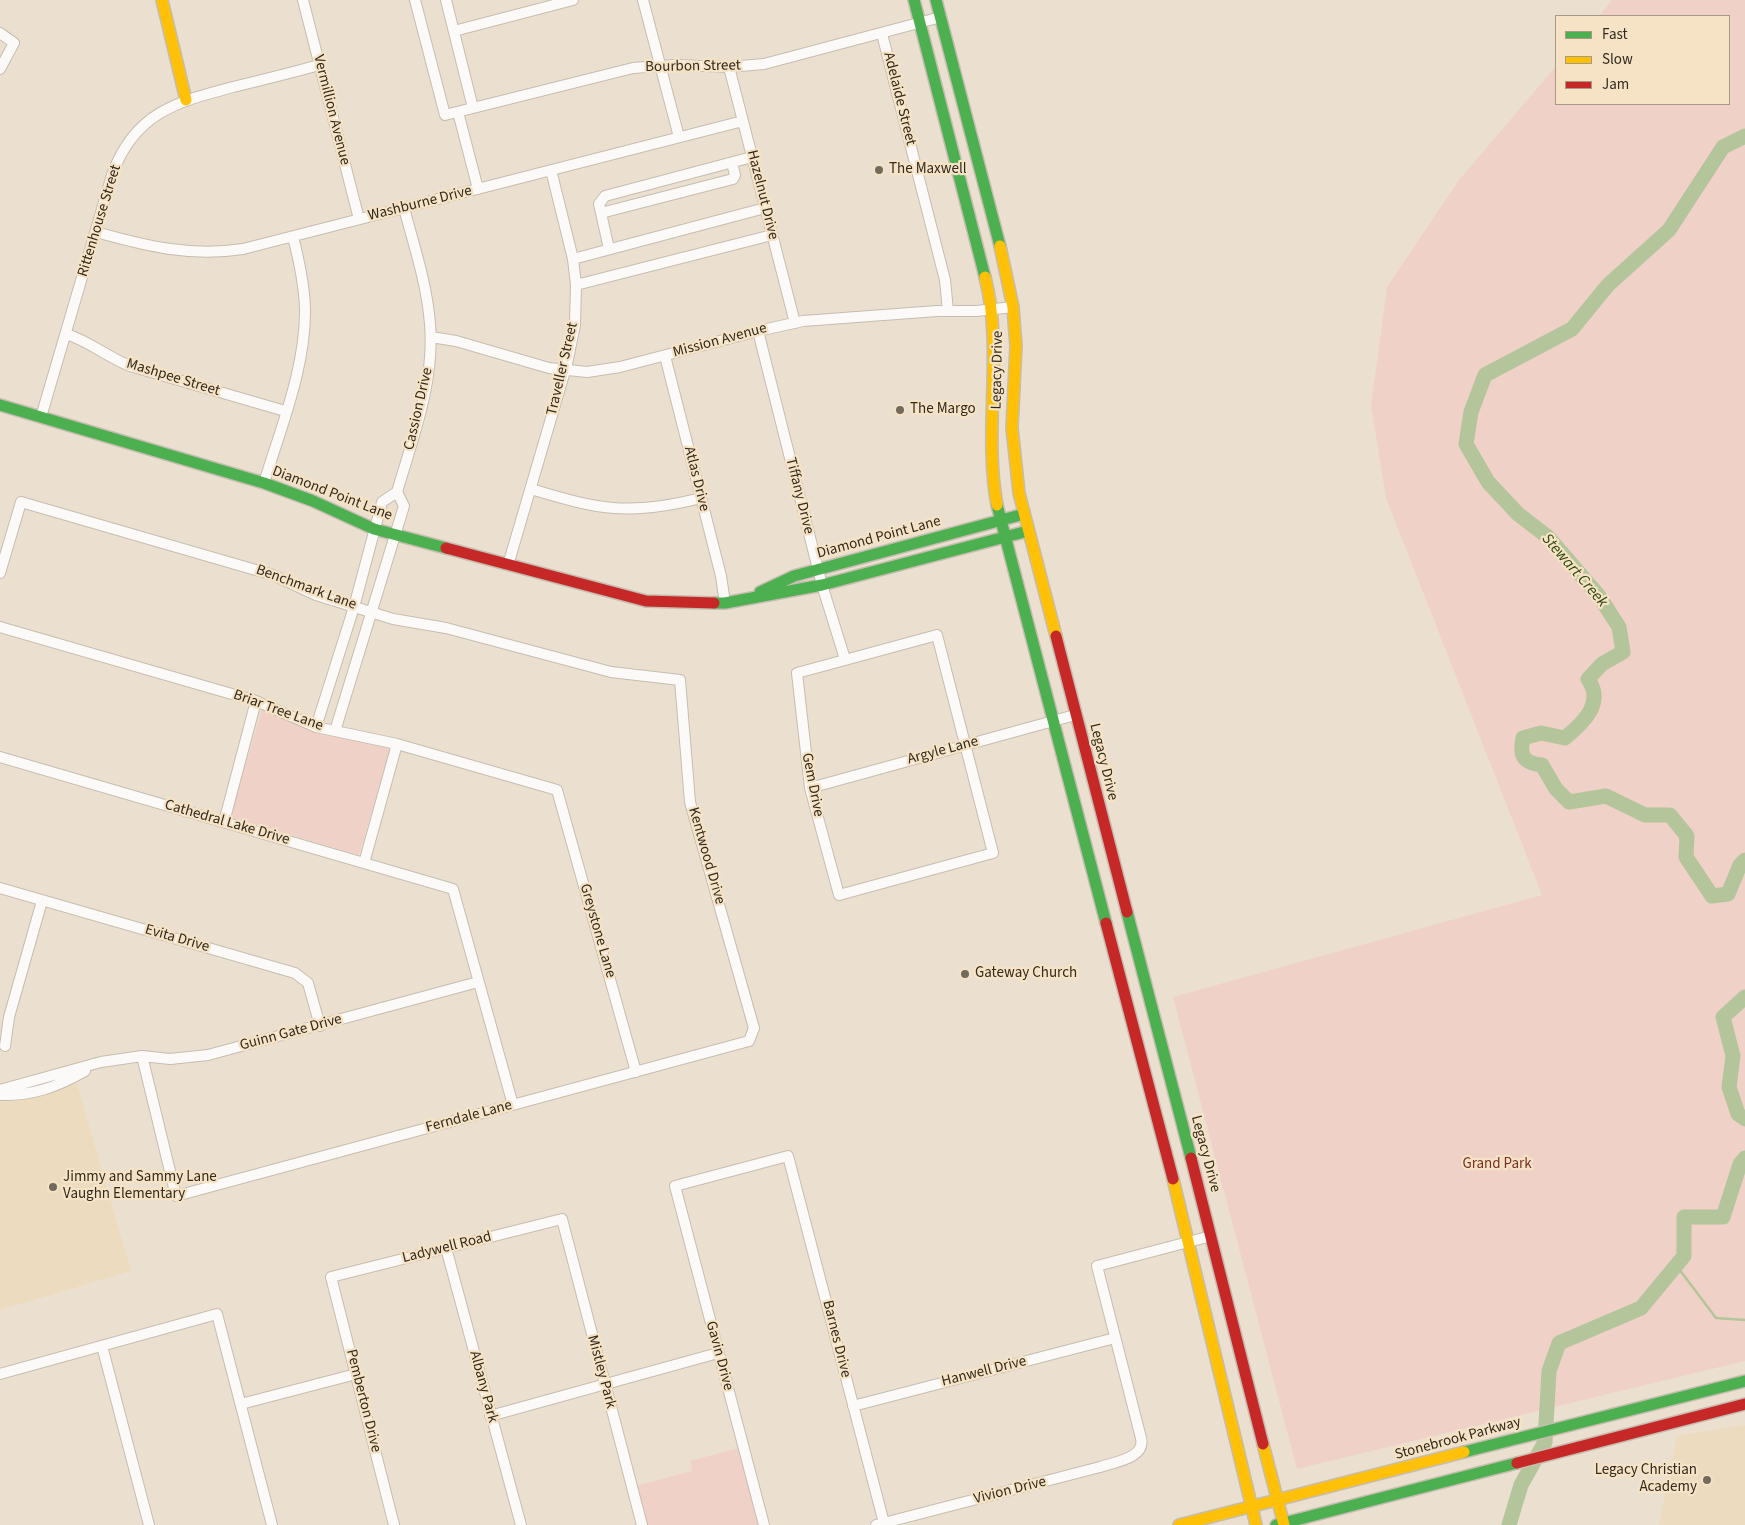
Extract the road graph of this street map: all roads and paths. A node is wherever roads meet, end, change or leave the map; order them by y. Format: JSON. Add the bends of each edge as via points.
{"nodes":[{"id":1,"x":162,"y":0,"type":"edge"},
{"id":2,"x":303,"y":0,"type":"edge"},
{"id":3,"x":414,"y":0,"type":"edge"},
{"id":4,"x":446,"y":0,"type":"edge"},
{"id":5,"x":573,"y":0,"type":"edge"},
{"id":6,"x":643,"y":0,"type":"edge"},
{"id":7,"x":914,"y":0,"type":"edge"},
{"id":8,"x":936,"y":0,"type":"edge"},
{"id":9,"x":941,"y":17,"type":"junction"},
{"id":10,"x":920,"y":23,"type":"junction"},
{"id":11,"x":454,"y":31,"type":"junction"},
{"id":12,"x":0,"y":33,"type":"edge"},
{"id":13,"x":882,"y":34,"type":"junction"},
{"id":14,"x":319,"y":65,"type":"junction"},
{"id":15,"x":660,"y":65,"type":"junction"},
{"id":16,"x":729,"y":67,"type":"junction"},
{"id":17,"x":0,"y":69,"type":"edge"},
{"id":18,"x":186,"y":100,"type":"junction"},
{"id":19,"x":473,"y":108,"type":"junction"},
{"id":20,"x":458,"y":112,"type":"junction"},
{"id":21,"x":743,"y":121,"type":"junction"},
{"id":22,"x":679,"y":138,"type":"junction"},
{"id":23,"x":752,"y":157,"type":"junction"},
{"id":24,"x":732,"y":163,"type":"junction"},
{"id":25,"x":550,"y":170,"type":"junction"},
{"id":26,"x":478,"y":189,"type":"junction"},
{"id":27,"x":404,"y":208,"type":"junction"},
{"id":28,"x":765,"y":208,"type":"junction"},
{"id":29,"x":601,"y":213,"type":"junction"},
{"id":30,"x":359,"y":220,"type":"junction"},
{"id":31,"x":96,"y":232,"type":"junction"},
{"id":32,"x":772,"y":235,"type":"junction"},
{"id":33,"x":293,"y":236,"type":"junction"},
{"id":34,"x":609,"y":249,"type":"junction"},
{"id":35,"x":573,"y":259,"type":"junction"},
{"id":36,"x":576,"y":286,"type":"junction"},
{"id":37,"x":1013,"y":307,"type":"junction"},
{"id":38,"x":991,"y":310,"type":"junction"},
{"id":39,"x":948,"y":311,"type":"junction"},
{"id":40,"x":795,"y":323,"type":"junction"},
{"id":41,"x":758,"y":331,"type":"junction"},
{"id":42,"x":66,"y":334,"type":"junction"},
{"id":43,"x":431,"y":337,"type":"junction"},
{"id":44,"x":665,"y":356,"type":"junction"},
{"id":45,"x":565,"y":371,"type":"junction"},
{"id":46,"x":0,"y":405,"type":"edge"},
{"id":47,"x":285,"y":411,"type":"junction"},
{"id":48,"x":41,"y":418,"type":"junction"},
{"id":49,"x":264,"y":483,"type":"junction"},
{"id":50,"x":531,"y":490,"type":"junction"},
{"id":51,"x":398,"y":492,"type":"junction"},
{"id":52,"x":701,"y":498,"type":"junction"},
{"id":53,"x":1024,"y":514,"type":"junction"},
{"id":54,"x":1002,"y":520,"type":"junction"},
{"id":55,"x":374,"y":529,"type":"junction"},
{"id":56,"x":1028,"y":531,"type":"junction"},
{"id":57,"x":394,"y":534,"type":"junction"},
{"id":58,"x":1006,"y":536,"type":"junction"},
{"id":59,"x":508,"y":565,"type":"junction"},
{"id":60,"x":818,"y":570,"type":"junction"},
{"id":61,"x":0,"y":573,"type":"edge"},
{"id":62,"x":822,"y":585,"type":"junction"},
{"id":63,"x":746,"y":599,"type":"junction"},
{"id":64,"x":725,"y":602,"type":"junction"},
{"id":65,"x":354,"y":608,"type":"junction"},
{"id":66,"x":371,"y":611,"type":"junction"},
{"id":67,"x":0,"y":627,"type":"edge"},
{"id":68,"x":845,"y":659,"type":"junction"},
{"id":69,"x":680,"y":680,"type":"joint"},
{"id":70,"x":256,"y":701,"type":"junction"},
{"id":71,"x":1076,"y":715,"type":"junction"},
{"id":72,"x":1054,"y":720,"type":"junction"},
{"id":73,"x":316,"y":727,"type":"junction"},
{"id":74,"x":335,"y":731,"type":"junction"},
{"id":75,"x":397,"y":744,"type":"junction"},
{"id":76,"x":966,"y":746,"type":"junction"},
{"id":77,"x":0,"y":757,"type":"edge"},
{"id":78,"x":810,"y":788,"type":"junction"},
{"id":79,"x":558,"y":790,"type":"joint"},
{"id":80,"x":224,"y":822,"type":"junction"},
{"id":81,"x":364,"y":863,"type":"junction"},
{"id":82,"x":0,"y":888,"type":"edge"},
{"id":83,"x":42,"y":901,"type":"junction"},
{"id":84,"x":478,"y":982,"type":"junction"},
{"id":85,"x":1148,"y":996,"type":"junction"},
{"id":86,"x":1126,"y":1002,"type":"junction"},
{"id":87,"x":320,"y":1026,"type":"junction"},
{"id":88,"x":754,"y":1028,"type":"joint"},
{"id":89,"x":5,"y":1046,"type":"dead end"},
{"id":90,"x":142,"y":1056,"type":"junction"},
{"id":91,"x":101,"y":1062,"type":"junction"},
{"id":92,"x":636,"y":1072,"type":"junction"},
{"id":93,"x":0,"y":1090,"type":"edge"},
{"id":94,"x":0,"y":1095,"type":"edge"},
{"id":95,"x":513,"y":1105,"type":"junction"},
{"id":96,"x":788,"y":1156,"type":"joint"},
{"id":97,"x":562,"y":1219,"type":"joint"},
{"id":98,"x":1211,"y":1236,"type":"junction"},
{"id":99,"x":1189,"y":1242,"type":"junction"},
{"id":100,"x":446,"y":1248,"type":"junction"},
{"id":101,"x":331,"y":1277,"type":"joint"},
{"id":102,"x":1115,"y":1338,"type":"junction"},
{"id":103,"x":102,"y":1346,"type":"junction"},
{"id":104,"x":718,"y":1353,"type":"junction"},
{"id":105,"x":0,"y":1374,"type":"edge"},
{"id":106,"x":356,"y":1374,"type":"junction"},
{"id":107,"x":1745,"y":1381,"type":"edge"},
{"id":108,"x":604,"y":1384,"type":"junction"},
{"id":109,"x":241,"y":1404,"type":"junction"},
{"id":110,"x":1745,"y":1404,"type":"edge"},
{"id":111,"x":853,"y":1406,"type":"junction"},
{"id":112,"x":490,"y":1416,"type":"junction"},
{"id":113,"x":1278,"y":1501,"type":"junction"},
{"id":114,"x":1252,"y":1508,"type":"junction"},
{"id":115,"x":880,"y":1524,"type":"edge"},
{"id":116,"x":1281,"y":1524,"type":"edge"},
{"id":117,"x":149,"y":1525,"type":"edge"},
{"id":118,"x":272,"y":1525,"type":"edge"},
{"id":119,"x":394,"y":1525,"type":"edge"},
{"id":120,"x":521,"y":1525,"type":"edge"},
{"id":121,"x":642,"y":1525,"type":"edge"},
{"id":122,"x":764,"y":1525,"type":"edge"},
{"id":123,"x":1179,"y":1525,"type":"edge"},
{"id":124,"x":1256,"y":1525,"type":"edge"}],
"edges":[{"from":1,"to":18,"type":"main road"},
{"from":2,"to":14,"type":"street","name":"Vermillion Avenue"},
{"from":3,"to":20,"type":"street","name":"Bourbon Street","via":[[445,115]]},
{"from":4,"to":11,"type":"street"},
{"from":5,"to":11,"type":"street"},
{"from":6,"to":15,"type":"street"},
{"from":7,"to":10,"type":"main road","name":"Legacy Drive"},
{"from":8,"to":9,"type":"main road","name":"Legacy Drive"},
{"from":9,"to":10,"type":"street","name":"Bourbon Street"},
{"from":9,"to":37,"type":"main road","name":"Legacy Drive","via":[[1006,268]]},
{"from":10,"to":13,"type":"street","name":"Bourbon Street"},
{"from":10,"to":38,"type":"main road","name":"Legacy Drive","via":[[985,271]]},
{"from":11,"to":19,"type":"street"},
{"from":12,"to":17,"type":"street","via":[[14,44]]},
{"from":13,"to":16,"type":"street","name":"Bourbon Street","via":[[764,64]]},
{"from":13,"to":39,"type":"street","name":"Adelaide Street","via":[[945,280]]},
{"from":14,"to":18,"type":"street","name":"Rittenhouse Street"},
{"from":14,"to":30,"type":"street","name":"Vermillion Avenue"},
{"from":15,"to":16,"type":"street","name":"Bourbon Street"},
{"from":15,"to":19,"type":"street","name":"Bourbon Street","via":[[614,72]]},
{"from":15,"to":22,"type":"street"},
{"from":16,"to":21,"type":"street","name":"Hazelnut Drive"},
{"from":18,"to":31,"type":"street","name":"Rittenhouse Street","via":[[151,118],[124,147],[112,175]]},
{"from":19,"to":20,"type":"street","name":"Bourbon Street"},
{"from":20,"to":26,"type":"street"},
{"from":21,"to":22,"type":"street","name":"Washburne Drive"},
{"from":21,"to":23,"type":"street","name":"Hazelnut Drive"},
{"from":22,"to":25,"type":"street","name":"Washburne Drive"},
{"from":23,"to":24,"type":"street"},
{"from":23,"to":28,"type":"street","name":"Hazelnut Drive"},
{"from":24,"to":29,"type":"street","via":[[605,196],[599,204]]},
{"from":24,"to":29,"type":"street","via":[[733,179]]},
{"from":25,"to":26,"type":"street","name":"Washburne Drive"},
{"from":25,"to":35,"type":"street","name":"Traveller Street"},
{"from":26,"to":27,"type":"street","name":"Washburne Drive"},
{"from":27,"to":30,"type":"street","name":"Washburne Drive"},
{"from":27,"to":43,"type":"street","name":"Cassion Drive","via":[[427,298]]},
{"from":28,"to":32,"type":"street","name":"Hazelnut Drive"},
{"from":28,"to":34,"type":"street"},
{"from":29,"to":34,"type":"street"},
{"from":30,"to":33,"type":"street","name":"Washburne Drive"},
{"from":31,"to":33,"type":"street","name":"Washburne Drive","via":[[152,248],[191,253],[230,251]]},
{"from":31,"to":42,"type":"street","name":"Rittenhouse Street"},
{"from":32,"to":36,"type":"street"},
{"from":32,"to":40,"type":"street","name":"Hazelnut Drive"},
{"from":33,"to":47,"type":"street","via":[[303,282],[305,322],[299,361]]},
{"from":34,"to":35,"type":"street"},
{"from":35,"to":36,"type":"street","name":"Traveller Street"},
{"from":36,"to":45,"type":"street","name":"Traveller Street","via":[[575,325]]},
{"from":37,"to":38,"type":"street","name":"Mission Avenue"},
{"from":37,"to":53,"type":"main road","name":"Legacy Drive","via":[[1016,370],[1013,449]]},
{"from":38,"to":39,"type":"street","name":"Mission Avenue"},
{"from":38,"to":54,"type":"main road","name":"Legacy Drive","via":[[993,374],[990,437]]},
{"from":39,"to":40,"type":"street","name":"Mission Avenue"},
{"from":40,"to":41,"type":"street","name":"Mission Avenue"},
{"from":41,"to":44,"type":"street","name":"Mission Avenue"},
{"from":41,"to":60,"type":"street","name":"Tiffany Drive"},
{"from":42,"to":47,"type":"street","name":"Mashpee Street","via":[[130,366]]},
{"from":42,"to":48,"type":"street","name":"Rittenhouse Street"},
{"from":43,"to":45,"type":"street","name":"Mission Avenue"},
{"from":43,"to":51,"type":"street","name":"Cassion Drive","via":[[425,393]]},
{"from":44,"to":45,"type":"street","name":"Mission Avenue","via":[[609,369]]},
{"from":44,"to":52,"type":"street","name":"Atlas Drive"},
{"from":45,"to":50,"type":"street","name":"Traveller Street"},
{"from":46,"to":48,"type":"main road","name":"Diamond Point Lane"},
{"from":47,"to":49,"type":"street"},
{"from":48,"to":49,"type":"main road","name":"Diamond Point Lane"},
{"from":49,"to":55,"type":"main road","name":"Diamond Point Lane","via":[[313,500]]},
{"from":50,"to":52,"type":"street","via":[[586,505],[624,510],[665,507]]},
{"from":50,"to":59,"type":"street","name":"Traveller Street"},
{"from":51,"to":55,"type":"street","via":[[382,502]]},
{"from":51,"to":57,"type":"street","name":"Cassion Drive","via":[[404,506]]},
{"from":52,"to":64,"type":"street","name":"Atlas Drive"},
{"from":53,"to":54,"type":"main road","name":"Diamond Point Lane"},
{"from":53,"to":56,"type":"main road","name":"Legacy Drive"},
{"from":54,"to":58,"type":"main road","name":"Legacy Drive"},
{"from":54,"to":60,"type":"main road","name":"Diamond Point Lane"},
{"from":55,"to":57,"type":"main road","name":"Diamond Point Lane"},
{"from":55,"to":65,"type":"street"},
{"from":56,"to":58,"type":"main road","name":"Diamond Point Lane"},
{"from":56,"to":71,"type":"main road","name":"Legacy Drive"},
{"from":57,"to":59,"type":"main road","name":"Diamond Point Lane"},
{"from":57,"to":66,"type":"street","name":"Cassion Drive"},
{"from":58,"to":62,"type":"main road","name":"Diamond Point Lane"},
{"from":58,"to":72,"type":"main road","name":"Legacy Drive"},
{"from":59,"to":64,"type":"main road","name":"Diamond Point Lane","via":[[646,601]]},
{"from":60,"to":62,"type":"street","name":"Tiffany Drive"},
{"from":60,"to":63,"type":"main road","name":"Diamond Point Lane","via":[[794,576]]},
{"from":61,"to":65,"type":"street","name":"Benchmark Lane","via":[[21,502],[274,575]]},
{"from":62,"to":63,"type":"main road","name":"Diamond Point Lane"},
{"from":62,"to":68,"type":"street","name":"Tiffany Drive"},
{"from":63,"to":64,"type":"main road","name":"Diamond Point Lane"},
{"from":65,"to":66,"type":"street","name":"Benchmark Lane"},
{"from":65,"to":73,"type":"street"},
{"from":66,"to":69,"type":"street","name":"Benchmark Lane","via":[[611,672]]},
{"from":66,"to":74,"type":"street","name":"Cassion Drive"},
{"from":67,"to":70,"type":"street","name":"Briar Tree Lane"},
{"from":68,"to":76,"type":"street","via":[[937,635]]},
{"from":68,"to":78,"type":"street","name":"Gem Drive","via":[[797,672]]},
{"from":69,"to":88,"type":"street","name":"Kentwood Drive","via":[[690,802]]},
{"from":70,"to":73,"type":"street","name":"Briar Tree Lane"},
{"from":70,"to":80,"type":"street"},
{"from":71,"to":72,"type":"street","name":"Argyle Lane"},
{"from":71,"to":85,"type":"main road","name":"Legacy Drive"},
{"from":72,"to":76,"type":"street","name":"Argyle Lane"},
{"from":72,"to":86,"type":"main road","name":"Legacy Drive"},
{"from":73,"to":74,"type":"street","name":"Briar Tree Lane"},
{"from":74,"to":75,"type":"street","name":"Briar Tree Lane"},
{"from":75,"to":79,"type":"street","name":"Briar Tree Lane"},
{"from":75,"to":81,"type":"street"},
{"from":76,"to":78,"type":"street","name":"Argyle Lane"},
{"from":76,"to":78,"type":"street","name":"Gem Drive","via":[[993,853],[839,895]]},
{"from":77,"to":80,"type":"street","name":"Cathedral Lake Drive"},
{"from":79,"to":92,"type":"street","name":"Greystone Lane"},
{"from":80,"to":81,"type":"street","name":"Cathedral Lake Drive"},
{"from":81,"to":84,"type":"street","name":"Cathedral Lake Drive","via":[[454,889]]},
{"from":82,"to":83,"type":"street","name":"Evita Drive"},
{"from":83,"to":87,"type":"street","name":"Evita Drive","via":[[295,973],[308,983]]},
{"from":83,"to":89,"type":"street","via":[[9,1017]]},
{"from":84,"to":87,"type":"street","name":"Guinn Gate Drive"},
{"from":84,"to":95,"type":"street"},
{"from":85,"to":86,"type":"main road"},
{"from":85,"to":98,"type":"main road","name":"Legacy Drive"},
{"from":86,"to":99,"type":"main road","name":"Legacy Drive"},
{"from":87,"to":90,"type":"street","name":"Guinn Gate Drive","via":[[208,1055],[170,1059]]},
{"from":88,"to":92,"type":"street","name":"Ferndale Lane","via":[[749,1041]]},
{"from":90,"to":91,"type":"street","name":"Guinn Gate Drive"},
{"from":90,"to":95,"type":"street","name":"Ferndale Lane","via":[[176,1196]]},
{"from":91,"to":93,"type":"street","name":"Guinn Gate Drive"},
{"from":91,"to":94,"type":"street","name":"Guinn Gate Drive","via":[[48,1090],[19,1096]]},
{"from":92,"to":95,"type":"street","name":"Ferndale Lane"},
{"from":96,"to":104,"type":"street","name":"Gavin Drive","via":[[675,1186]]},
{"from":96,"to":111,"type":"street","name":"Barnes Drive"},
{"from":97,"to":100,"type":"street","name":"Ladywell Road"},
{"from":97,"to":108,"type":"street","name":"Mistley Park"},
{"from":98,"to":99,"type":"street"},
{"from":98,"to":113,"type":"main road","name":"Legacy Drive","via":[[1232,1330]]},
{"from":99,"to":102,"type":"street","via":[[1097,1266]]},
{"from":99,"to":114,"type":"main road","name":"Legacy Drive"},
{"from":100,"to":101,"type":"street","name":"Ladywell Road"},
{"from":100,"to":112,"type":"street","name":"Albany Park"},
{"from":101,"to":106,"type":"street","name":"Pemberton Drive"},
{"from":102,"to":111,"type":"street","name":"Hanwell Drive"},
{"from":102,"to":115,"type":"street","name":"Vivion Drive","via":[[1143,1445],[1140,1450],[1131,1457],[1100,1467]]},
{"from":103,"to":105,"type":"street"},
{"from":103,"to":109,"type":"street","via":[[217,1314]]},
{"from":103,"to":117,"type":"street"},
{"from":104,"to":108,"type":"street"},
{"from":104,"to":122,"type":"street","name":"Gavin Drive"},
{"from":106,"to":109,"type":"street"},
{"from":106,"to":119,"type":"street","name":"Pemberton Drive"},
{"from":107,"to":113,"type":"main road","name":"Stonebrook Parkway"},
{"from":108,"to":112,"type":"street"},
{"from":108,"to":121,"type":"street","name":"Mistley Park"},
{"from":109,"to":118,"type":"street"},
{"from":110,"to":116,"type":"main road"},
{"from":111,"to":115,"type":"street","name":"Barnes Drive"},
{"from":112,"to":120,"type":"street","name":"Albany Park"},
{"from":113,"to":114,"type":"main road","name":"Stonebrook Parkway"},
{"from":113,"to":116,"type":"main road","name":"Legacy Drive"},
{"from":114,"to":123,"type":"main road","name":"Stonebrook Parkway"},
{"from":114,"to":124,"type":"main road","name":"Legacy Drive"}]}
